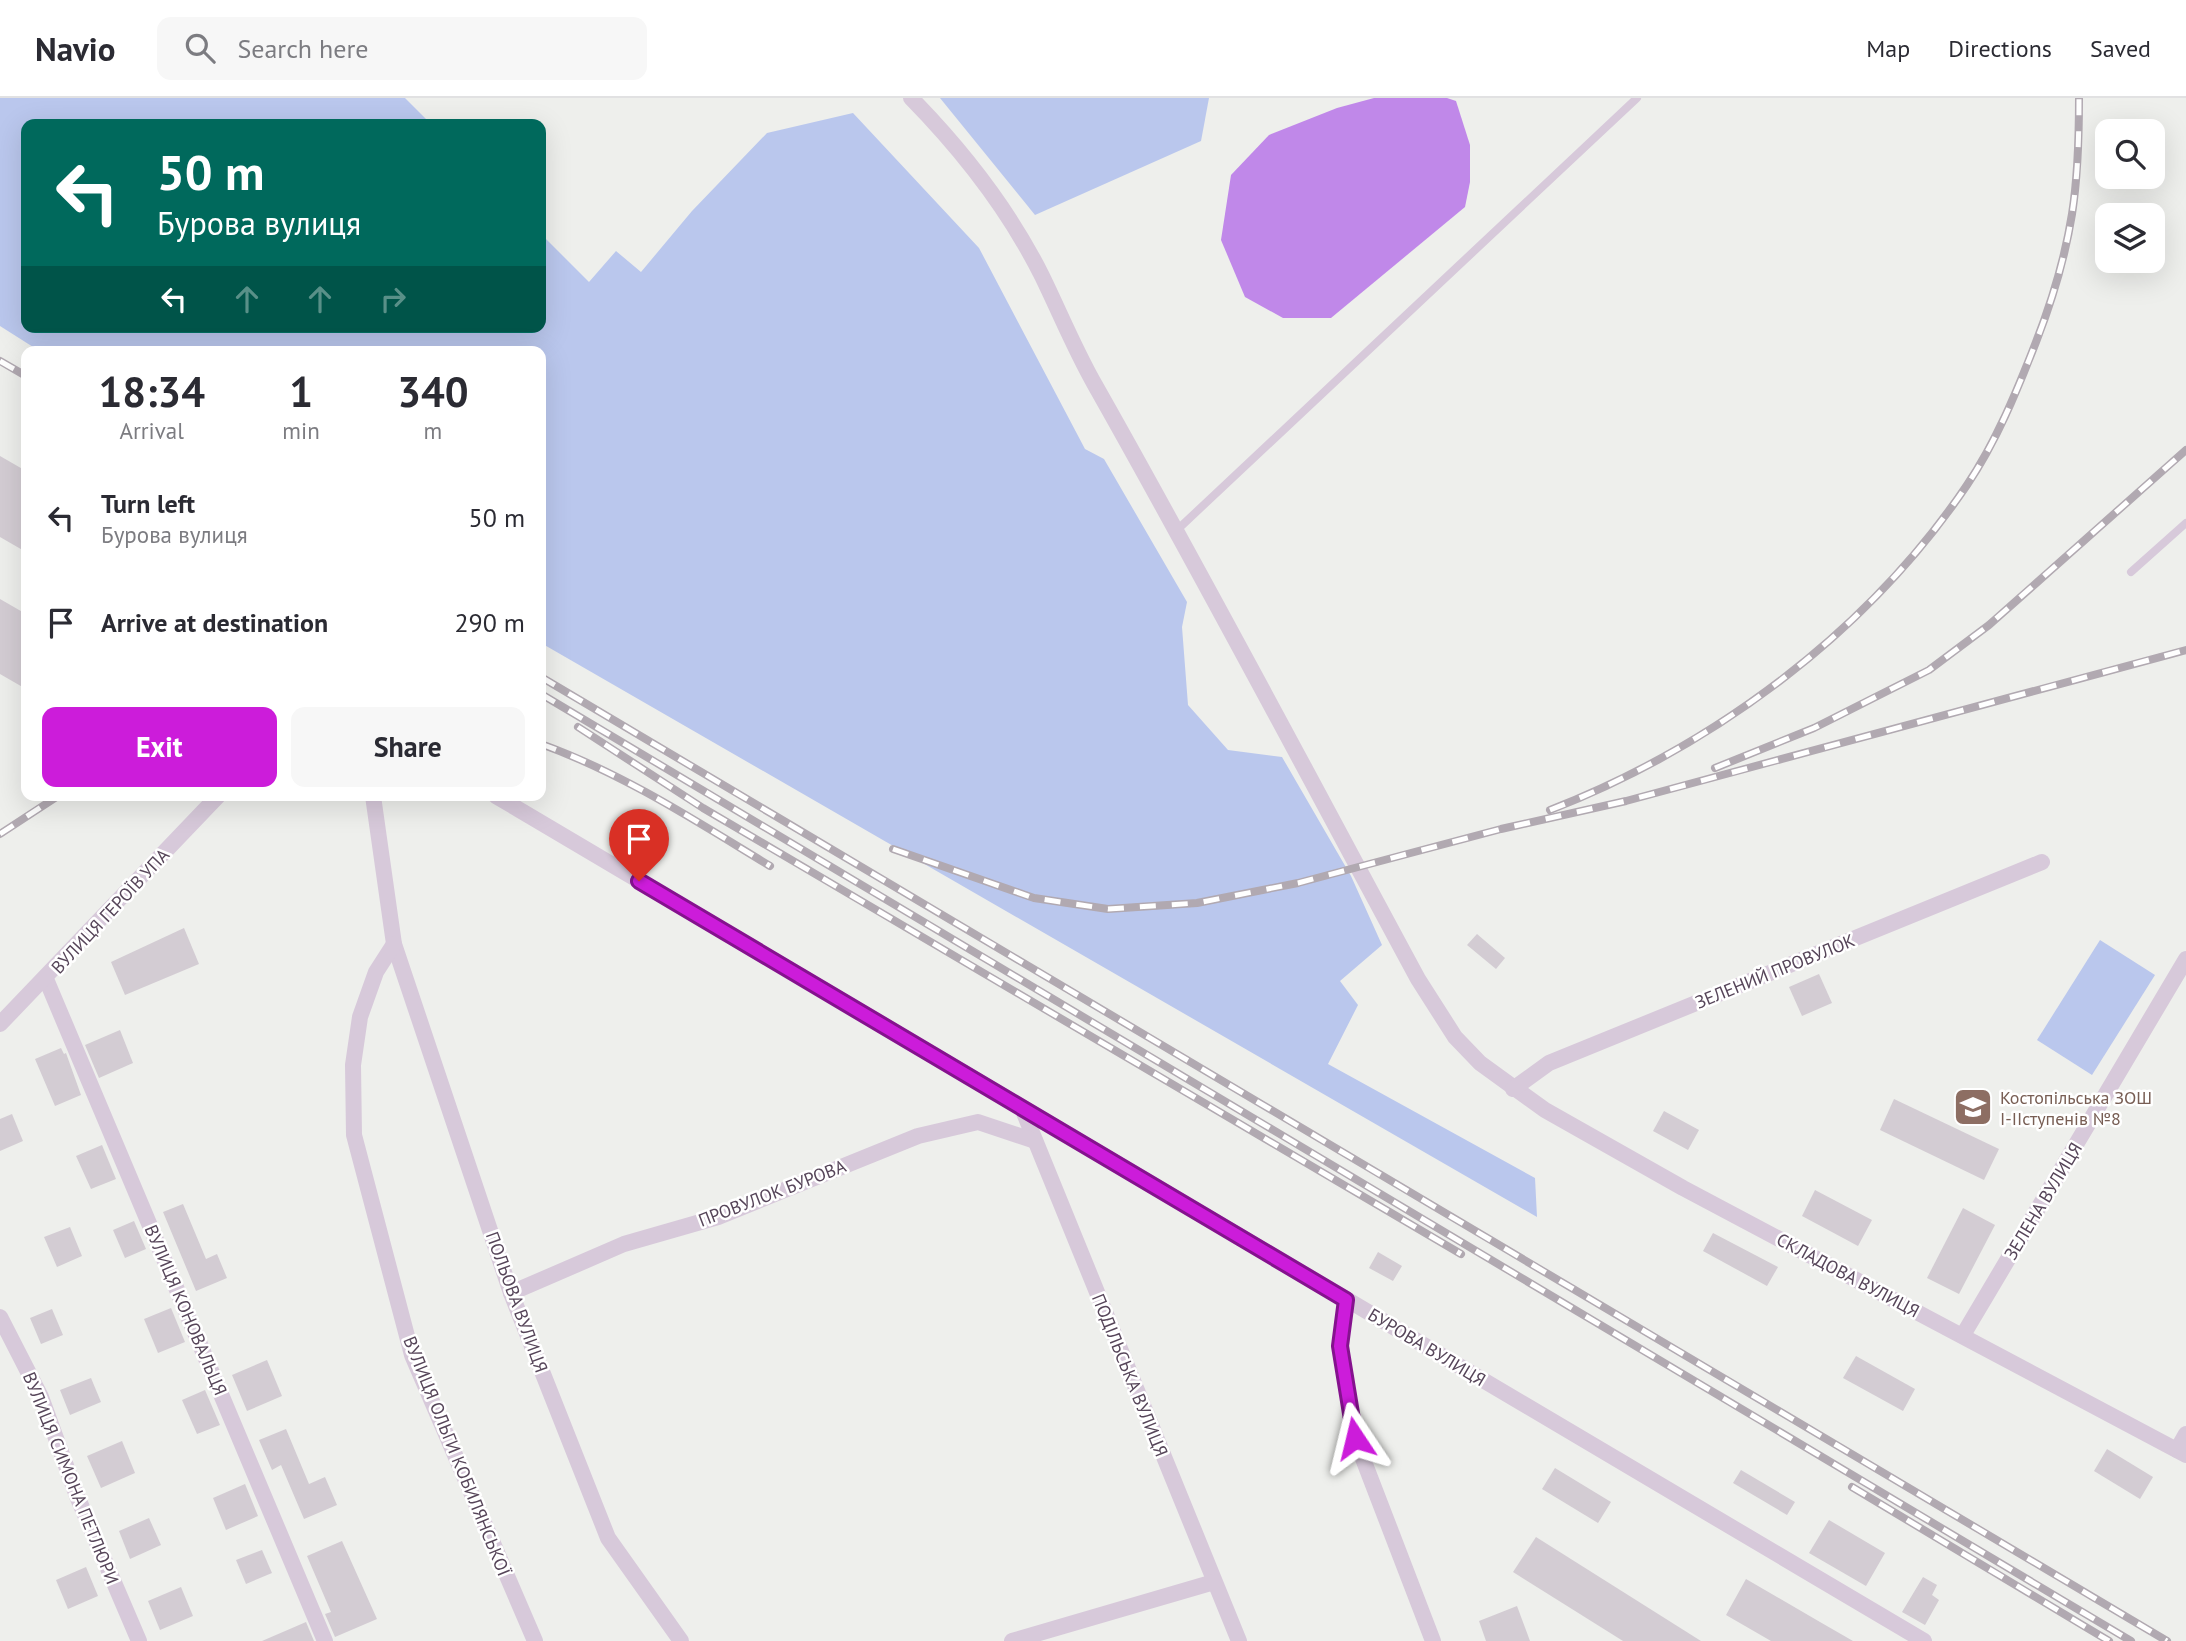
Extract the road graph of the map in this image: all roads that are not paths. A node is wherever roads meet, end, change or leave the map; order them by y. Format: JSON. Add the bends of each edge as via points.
{"nodes":[{"id":1,"x":911,"y":98,"type":"edge"},
{"id":2,"x":1637,"y":98,"type":"edge"},
{"id":3,"x":2186,"y":523,"type":"edge"},
{"id":4,"x":1177,"y":530,"type":"junction"},
{"id":5,"x":2132,"y":572,"type":"dead end"},
{"id":6,"x":213,"y":801,"type":"edge"},
{"id":7,"x":374,"y":801,"type":"edge"},
{"id":8,"x":504,"y":801,"type":"edge"},
{"id":9,"x":2042,"y":862,"type":"dead end"},
{"id":10,"x":394,"y":944,"type":"junction"},
{"id":11,"x":2186,"y":959,"type":"edge"},
{"id":12,"x":46,"y":979,"type":"junction"},
{"id":13,"x":0,"y":1024,"type":"edge"},
{"id":14,"x":1513,"y":1089,"type":"junction"},
{"id":15,"x":1022,"y":1108,"type":"junction"},
{"id":16,"x":1035,"y":1141,"type":"junction"},
{"id":17,"x":511,"y":1293,"type":"junction"},
{"id":18,"x":1346,"y":1300,"type":"junction"},
{"id":19,"x":0,"y":1317,"type":"edge"},
{"id":20,"x":1964,"y":1335,"type":"junction"},
{"id":21,"x":2186,"y":1434,"type":"edge"},
{"id":22,"x":2181,"y":1453,"type":"edge"},
{"id":23,"x":1214,"y":1582,"type":"junction"},
{"id":24,"x":1052,"y":1635,"type":"edge"},
{"id":25,"x":139,"y":1641,"type":"edge"},
{"id":26,"x":325,"y":1641,"type":"edge"},
{"id":27,"x":535,"y":1641,"type":"edge"},
{"id":28,"x":681,"y":1641,"type":"edge"},
{"id":29,"x":1012,"y":1641,"type":"edge"},
{"id":30,"x":1238,"y":1641,"type":"edge"},
{"id":31,"x":1433,"y":1641,"type":"edge"},
{"id":32,"x":1924,"y":1641,"type":"edge"}],
"edges":[{"from":1,"to":4,"type":"street","name":"СКЛАДОВА ВУЛИЦЯ","via":[[968,161],[1012,225],[1077,354]]},
{"from":2,"to":4,"type":"lane"},
{"from":3,"to":5,"type":"lane"},
{"from":4,"to":14,"type":"street","name":"СКЛАДОВА ВУЛИЦЯ","via":[[1418,979],[1455,1037]]},
{"from":6,"to":12,"type":"street","name":"ВУЛИЦЯ ГЕРОЇВ УПА"},
{"from":7,"to":10,"type":"street","name":"ПОЛЬОВА ВУЛИЦЯ"},
{"from":8,"to":15,"type":"street","name":"БУРОВА ВУЛИЦЯ"},
{"from":9,"to":14,"type":"street","name":"ЗЕЛЕНИЙ ПРОВУЛОК","via":[[1549,1063]]},
{"from":10,"to":17,"type":"street","name":"ПОЛЬОВА ВУЛИЦЯ"},
{"from":10,"to":27,"type":"street","name":"ВУЛИЦЯ ОЛЬГИ КОБИЛЯНСЬКОЇ","via":[[376,972],[360,1017],[352,1065],[354,1135],[412,1355]]},
{"from":11,"to":20,"type":"street","name":"ЗЕЛЕНА ВУЛИЦЯ"},
{"from":12,"to":13,"type":"street","name":"ВУЛИЦЯ ГЕРОЇВ УПА"},
{"from":12,"to":26,"type":"street","name":"ВУЛИЦЯ КОНОВАЛЬЦЯ"},
{"from":14,"to":20,"type":"street","name":"СКЛАДОВА ВУЛИЦЯ","via":[[1683,1188]]},
{"from":15,"to":16,"type":"street","name":"ПОДІЛЬСЬКА ВУЛИЦЯ"},
{"from":15,"to":18,"type":"street","name":"БУРОВА ВУЛИЦЯ"},
{"from":16,"to":17,"type":"street","name":"ПРОВУЛОК БУРОВА","via":[[978,1122],[918,1136],[718,1217],[624,1244]]},
{"from":16,"to":23,"type":"street","name":"ПОДІЛЬСЬКА ВУЛИЦЯ"},
{"from":17,"to":28,"type":"street","name":"ПОЛЬОВА ВУЛИЦЯ","via":[[608,1538]]},
{"from":18,"to":31,"type":"street","via":[[1340,1346],[1355,1438]]},
{"from":18,"to":32,"type":"street","name":"БУРОВА ВУЛИЦЯ"},
{"from":19,"to":25,"type":"street","name":"ВУЛИЦЯ СИМОНА ПЕТЛЮРИ","via":[[41,1398]]},
{"from":20,"to":22,"type":"street","name":"СКЛАДОВА ВУЛИЦЯ"},
{"from":21,"to":22,"type":"street"},
{"from":23,"to":24,"type":"street"},
{"from":23,"to":30,"type":"street","name":"ПОДІЛЬСЬКА ВУЛИЦЯ"},
{"from":24,"to":29,"type":"street"}]}
